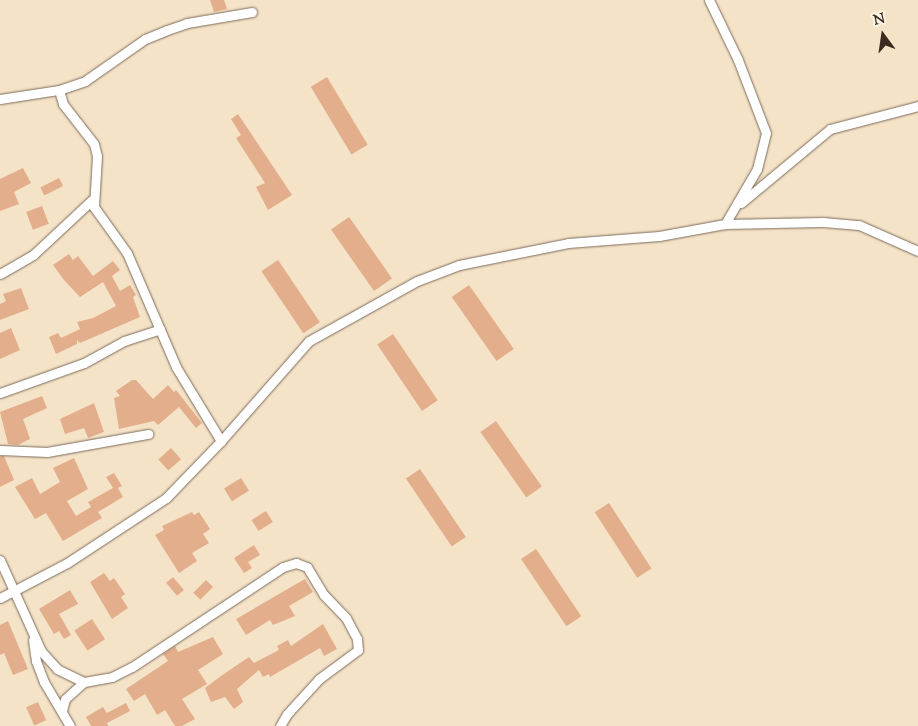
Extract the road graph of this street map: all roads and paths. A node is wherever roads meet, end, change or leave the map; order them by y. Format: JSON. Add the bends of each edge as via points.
{"nodes":[{"id":1,"x":709,"y":0,"type":"edge"},
{"id":2,"x":252,"y":12,"type":"dead end"},
{"id":3,"x":59,"y":90,"type":"junction"},
{"id":4,"x":0,"y":99,"type":"edge"},
{"id":5,"x":918,"y":106,"type":"edge"},
{"id":6,"x":92,"y":200,"type":"junction"},
{"id":7,"x":737,"y":206,"type":"junction"},
{"id":8,"x":725,"y":224,"type":"junction"},
{"id":9,"x":918,"y":251,"type":"edge"},
{"id":10,"x":0,"y":274,"type":"edge"},
{"id":11,"x":160,"y":330,"type":"junction"},
{"id":12,"x":0,"y":393,"type":"edge"},
{"id":13,"x":148,"y":434,"type":"dead end"},
{"id":14,"x":221,"y":441,"type":"junction"},
{"id":15,"x":0,"y":450,"type":"edge"},
{"id":16,"x":0,"y":560,"type":"edge"},
{"id":17,"x":16,"y":591,"type":"junction"},
{"id":18,"x":0,"y":598,"type":"edge"},
{"id":19,"x":32,"y":634,"type":"junction"},
{"id":20,"x":84,"y":682,"type":"junction"},
{"id":21,"x":62,"y":711,"type":"junction"},
{"id":22,"x":70,"y":726,"type":"edge"},
{"id":23,"x":280,"y":726,"type":"edge"}],
"edges":[{"from":1,"to":7,"type":"street","via":[[738,60],[766,133],[757,169]]},
{"from":2,"to":3,"type":"street","via":[[186,23],[166,30],[133,46],[100,73]]},
{"from":3,"to":4,"type":"street"},
{"from":3,"to":6,"type":"street","via":[[63,104],[94,144],[97,156]]},
{"from":5,"to":7,"type":"street","via":[[830,129]]},
{"from":6,"to":10,"type":"street","via":[[34,254]]},
{"from":6,"to":11,"type":"street","via":[[127,253]]},
{"from":7,"to":8,"type":"street"},
{"from":8,"to":9,"type":"street","via":[[823,222],[859,225]]},
{"from":8,"to":14,"type":"street","via":[[658,236],[568,243],[459,266],[417,281],[309,341]]},
{"from":11,"to":12,"type":"street","via":[[124,341],[84,363]]},
{"from":11,"to":14,"type":"street","via":[[191,394]]},
{"from":13,"to":15,"type":"street","via":[[47,452]]},
{"from":14,"to":17,"type":"street","via":[[166,498],[67,563]]},
{"from":16,"to":17,"type":"street"},
{"from":17,"to":18,"type":"street"},
{"from":17,"to":19,"type":"street"},
{"from":19,"to":20,"type":"street","via":[[57,669]]},
{"from":19,"to":21,"type":"street","via":[[36,661]]},
{"from":20,"to":21,"type":"street","via":[[65,700]]},
{"from":20,"to":23,"type":"street","via":[[132,668],[283,567],[296,563],[307,567],[324,595],[346,618],[357,639],[358,650],[307,691]]},
{"from":21,"to":22,"type":"street"}]}
